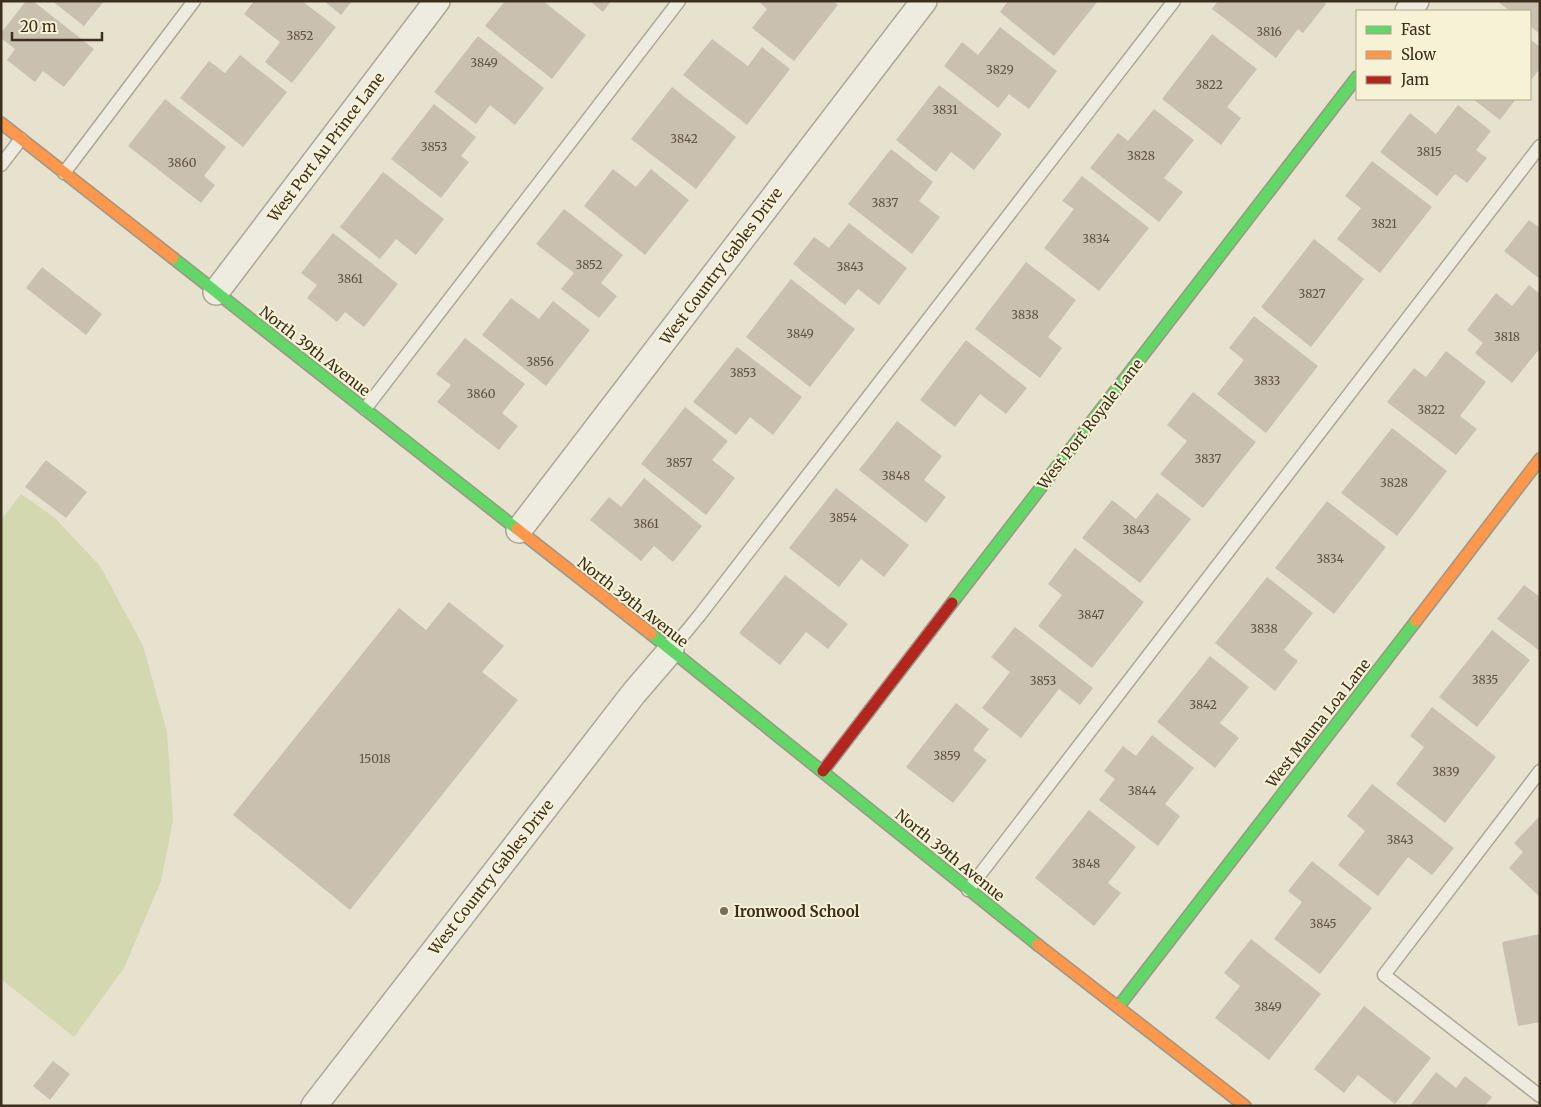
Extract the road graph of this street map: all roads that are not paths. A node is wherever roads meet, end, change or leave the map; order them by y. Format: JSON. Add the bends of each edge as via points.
{"nodes":[{"id":1,"x":194,"y":1,"type":"edge"},
{"id":2,"x":437,"y":1,"type":"edge"},
{"id":3,"x":679,"y":1,"type":"edge"},
{"id":4,"x":924,"y":1,"type":"edge"},
{"id":5,"x":1174,"y":1,"type":"edge"},
{"id":6,"x":1356,"y":78,"type":"edge"},
{"id":7,"x":1,"y":123,"type":"edge"},
{"id":8,"x":22,"y":139,"type":"junction"},
{"id":9,"x":1540,"y":146,"type":"edge"},
{"id":10,"x":1,"y":165,"type":"edge"},
{"id":11,"x":64,"y":173,"type":"junction"},
{"id":12,"x":216,"y":292,"type":"junction"},
{"id":13,"x":365,"y":409,"type":"junction"},
{"id":14,"x":1540,"y":459,"type":"edge"},
{"id":15,"x":519,"y":530,"type":"junction"},
{"id":16,"x":671,"y":650,"type":"junction"},
{"id":17,"x":823,"y":771,"type":"junction"},
{"id":18,"x":1540,"y":771,"type":"edge"},
{"id":19,"x":968,"y":890,"type":"junction"},
{"id":20,"x":1119,"y":1006,"type":"junction"},
{"id":21,"x":1540,"y":1096,"type":"edge"},
{"id":22,"x":314,"y":1106,"type":"edge"},
{"id":23,"x":1245,"y":1106,"type":"edge"}],
"edges":[{"from":1,"to":11,"type":"lane"},
{"from":2,"to":12,"type":"street","name":"West Port Au Prince Lane"},
{"from":3,"to":13,"type":"lane"},
{"from":4,"to":15,"type":"street","name":"West Country Gables Drive"},
{"from":5,"to":16,"type":"lane"},
{"from":6,"to":17,"type":"street","name":"West Port Royale Lane"},
{"from":7,"to":8,"type":"street","name":"North 39th Avenue"},
{"from":8,"to":10,"type":"lane"},
{"from":8,"to":11,"type":"street","name":"North 39th Avenue"},
{"from":9,"to":19,"type":"lane"},
{"from":11,"to":12,"type":"street","name":"North 39th Avenue"},
{"from":12,"to":13,"type":"street","name":"North 39th Avenue"},
{"from":13,"to":15,"type":"street","name":"North 39th Avenue"},
{"from":14,"to":20,"type":"street","name":"West Mauna Loa Lane"},
{"from":15,"to":16,"type":"street","name":"North 39th Avenue"},
{"from":16,"to":17,"type":"street","name":"North 39th Avenue"},
{"from":16,"to":22,"type":"street","name":"West Country Gables Drive","via":[[634,693]]},
{"from":17,"to":19,"type":"street","name":"North 39th Avenue"},
{"from":18,"to":21,"type":"lane","via":[[1384,975]]},
{"from":19,"to":20,"type":"street","name":"North 39th Avenue"},
{"from":20,"to":23,"type":"street","name":"North 39th Avenue"}]}
